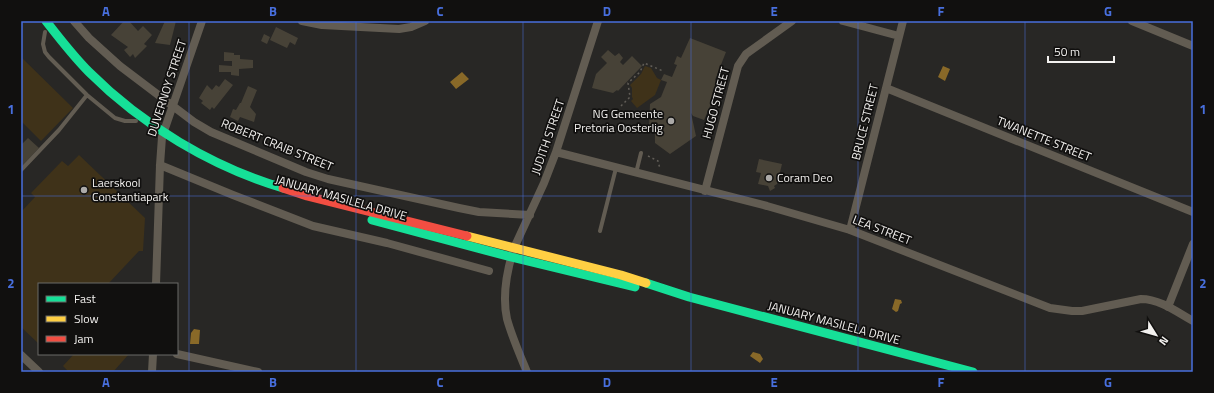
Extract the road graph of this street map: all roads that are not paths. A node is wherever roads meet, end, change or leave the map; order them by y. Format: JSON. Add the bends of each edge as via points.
{"nodes":[{"id":1,"x":38,"y":21,"type":"edge"},
{"id":2,"x":46,"y":21,"type":"edge"},
{"id":3,"x":74,"y":21,"type":"edge"},
{"id":4,"x":202,"y":21,"type":"edge"},
{"id":5,"x":302,"y":21,"type":"edge"},
{"id":6,"x":425,"y":21,"type":"edge"},
{"id":7,"x":598,"y":21,"type":"edge"},
{"id":8,"x":792,"y":21,"type":"edge"},
{"id":9,"x":843,"y":21,"type":"edge"},
{"id":10,"x":903,"y":21,"type":"edge"},
{"id":11,"x":1132,"y":21,"type":"edge"},
{"id":12,"x":45,"y":32,"type":"junction"},
{"id":13,"x":899,"y":36,"type":"junction"},
{"id":14,"x":1193,"y":46,"type":"edge"},
{"id":15,"x":886,"y":88,"type":"junction"},
{"id":16,"x":88,"y":95,"type":"junction"},
{"id":17,"x":173,"y":106,"type":"junction"},
{"id":18,"x":136,"y":121,"type":"junction"},
{"id":19,"x":163,"y":135,"type":"junction"},
{"id":20,"x":556,"y":152,"type":"junction"},
{"id":21,"x":641,"y":153,"type":"road end"},
{"id":22,"x":160,"y":165,"type":"junction"},
{"id":23,"x":616,"y":168,"type":"junction"},
{"id":24,"x":21,"y":170,"type":"edge"},
{"id":25,"x":636,"y":173,"type":"junction"},
{"id":26,"x":706,"y":191,"type":"junction"},
{"id":27,"x":1193,"y":212,"type":"edge"},
{"id":28,"x":530,"y":215,"type":"junction"},
{"id":29,"x":850,"y":230,"type":"junction"},
{"id":30,"x":600,"y":231,"type":"dead end"},
{"id":31,"x":1193,"y":244,"type":"edge"},
{"id":32,"x":513,"y":252,"type":"junction"},
{"id":33,"x":489,"y":271,"type":"dead end"},
{"id":34,"x":156,"y":283,"type":"edge"},
{"id":35,"x":1168,"y":307,"type":"junction"},
{"id":36,"x":1193,"y":321,"type":"edge"},
{"id":37,"x":178,"y":354,"type":"edge"},
{"id":38,"x":21,"y":355,"type":"edge"},
{"id":39,"x":153,"y":355,"type":"edge"},
{"id":40,"x":39,"y":372,"type":"edge"},
{"id":41,"x":152,"y":372,"type":"edge"},
{"id":42,"x":258,"y":372,"type":"edge"},
{"id":43,"x":527,"y":372,"type":"edge"},
{"id":44,"x":973,"y":372,"type":"edge"}],
"edges":[{"from":1,"to":12,"type":"main road","name":"JANUARY MASILELA DRIVE"},
{"from":2,"to":19,"type":"main road","name":"JANUARY MASILELA DRIVE","via":[[64,45],[103,84]]},
{"from":3,"to":17,"type":"street","name":"ROBERT CRAIB STREET","via":[[120,66]]},
{"from":4,"to":17,"type":"street","name":"DUVERNOY STREET"},
{"from":5,"to":6,"type":"street","via":[[322,25],[399,29]]},
{"from":7,"to":20,"type":"street","name":"JUDITH STREET"},
{"from":8,"to":26,"type":"street","name":"HUGO STREET","via":[[746,54],[738,66]]},
{"from":9,"to":13,"type":"street"},
{"from":10,"to":13,"type":"street","name":"BRUCE STREET"},
{"from":11,"to":14,"type":"street"},
{"from":12,"to":16,"type":"lane","via":[[45,52]]},
{"from":12,"to":18,"type":"main road","name":"JANUARY MASILELA DRIVE","via":[[78,70]]},
{"from":13,"to":15,"type":"street","name":"BRUCE STREET"},
{"from":15,"to":27,"type":"street","name":"TWANETTE STREET"},
{"from":15,"to":29,"type":"street","name":"BRUCE STREET"},
{"from":16,"to":18,"type":"lane","via":[[115,118]]},
{"from":16,"to":24,"type":"lane"},
{"from":17,"to":19,"type":"street","name":"DUVERNOY STREET"},
{"from":17,"to":28,"type":"street","name":"ROBERT CRAIB STREET","via":[[211,132],[328,179],[479,212]]},
{"from":18,"to":19,"type":"main road","name":"JANUARY MASILELA DRIVE"},
{"from":19,"to":22,"type":"street","name":"DUVERNOY STREET"},
{"from":19,"to":32,"type":"main road","name":"JANUARY MASILELA DRIVE","via":[[217,170],[256,186],[398,227]]},
{"from":20,"to":23,"type":"street","name":"LEA STREET"},
{"from":20,"to":28,"type":"street","name":"JUDITH STREET"},
{"from":21,"to":25,"type":"lane"},
{"from":22,"to":33,"type":"street","via":[[313,226]]},
{"from":22,"to":34,"type":"street","name":"DUVERNOY STREET"},
{"from":23,"to":25,"type":"street","name":"LEA STREET"},
{"from":23,"to":30,"type":"lane"},
{"from":25,"to":26,"type":"street","name":"LEA STREET"},
{"from":26,"to":29,"type":"street","name":"LEA STREET"},
{"from":28,"to":32,"type":"street","name":"JUDITH STREET"},
{"from":29,"to":35,"type":"street","name":"LEA STREET","via":[[1050,308],[1082,311],[1141,299],[1155,301]]},
{"from":31,"to":35,"type":"street"},
{"from":32,"to":43,"type":"street","name":"JUDITH STREET","via":[[505,292],[506,311]]},
{"from":32,"to":44,"type":"main road","name":"JANUARY MASILELA DRIVE","via":[[618,284],[689,297]]},
{"from":35,"to":36,"type":"street","name":"LEA STREET"},
{"from":37,"to":42,"type":"street"},
{"from":38,"to":40,"type":"street"},
{"from":39,"to":41,"type":"street"}]}
